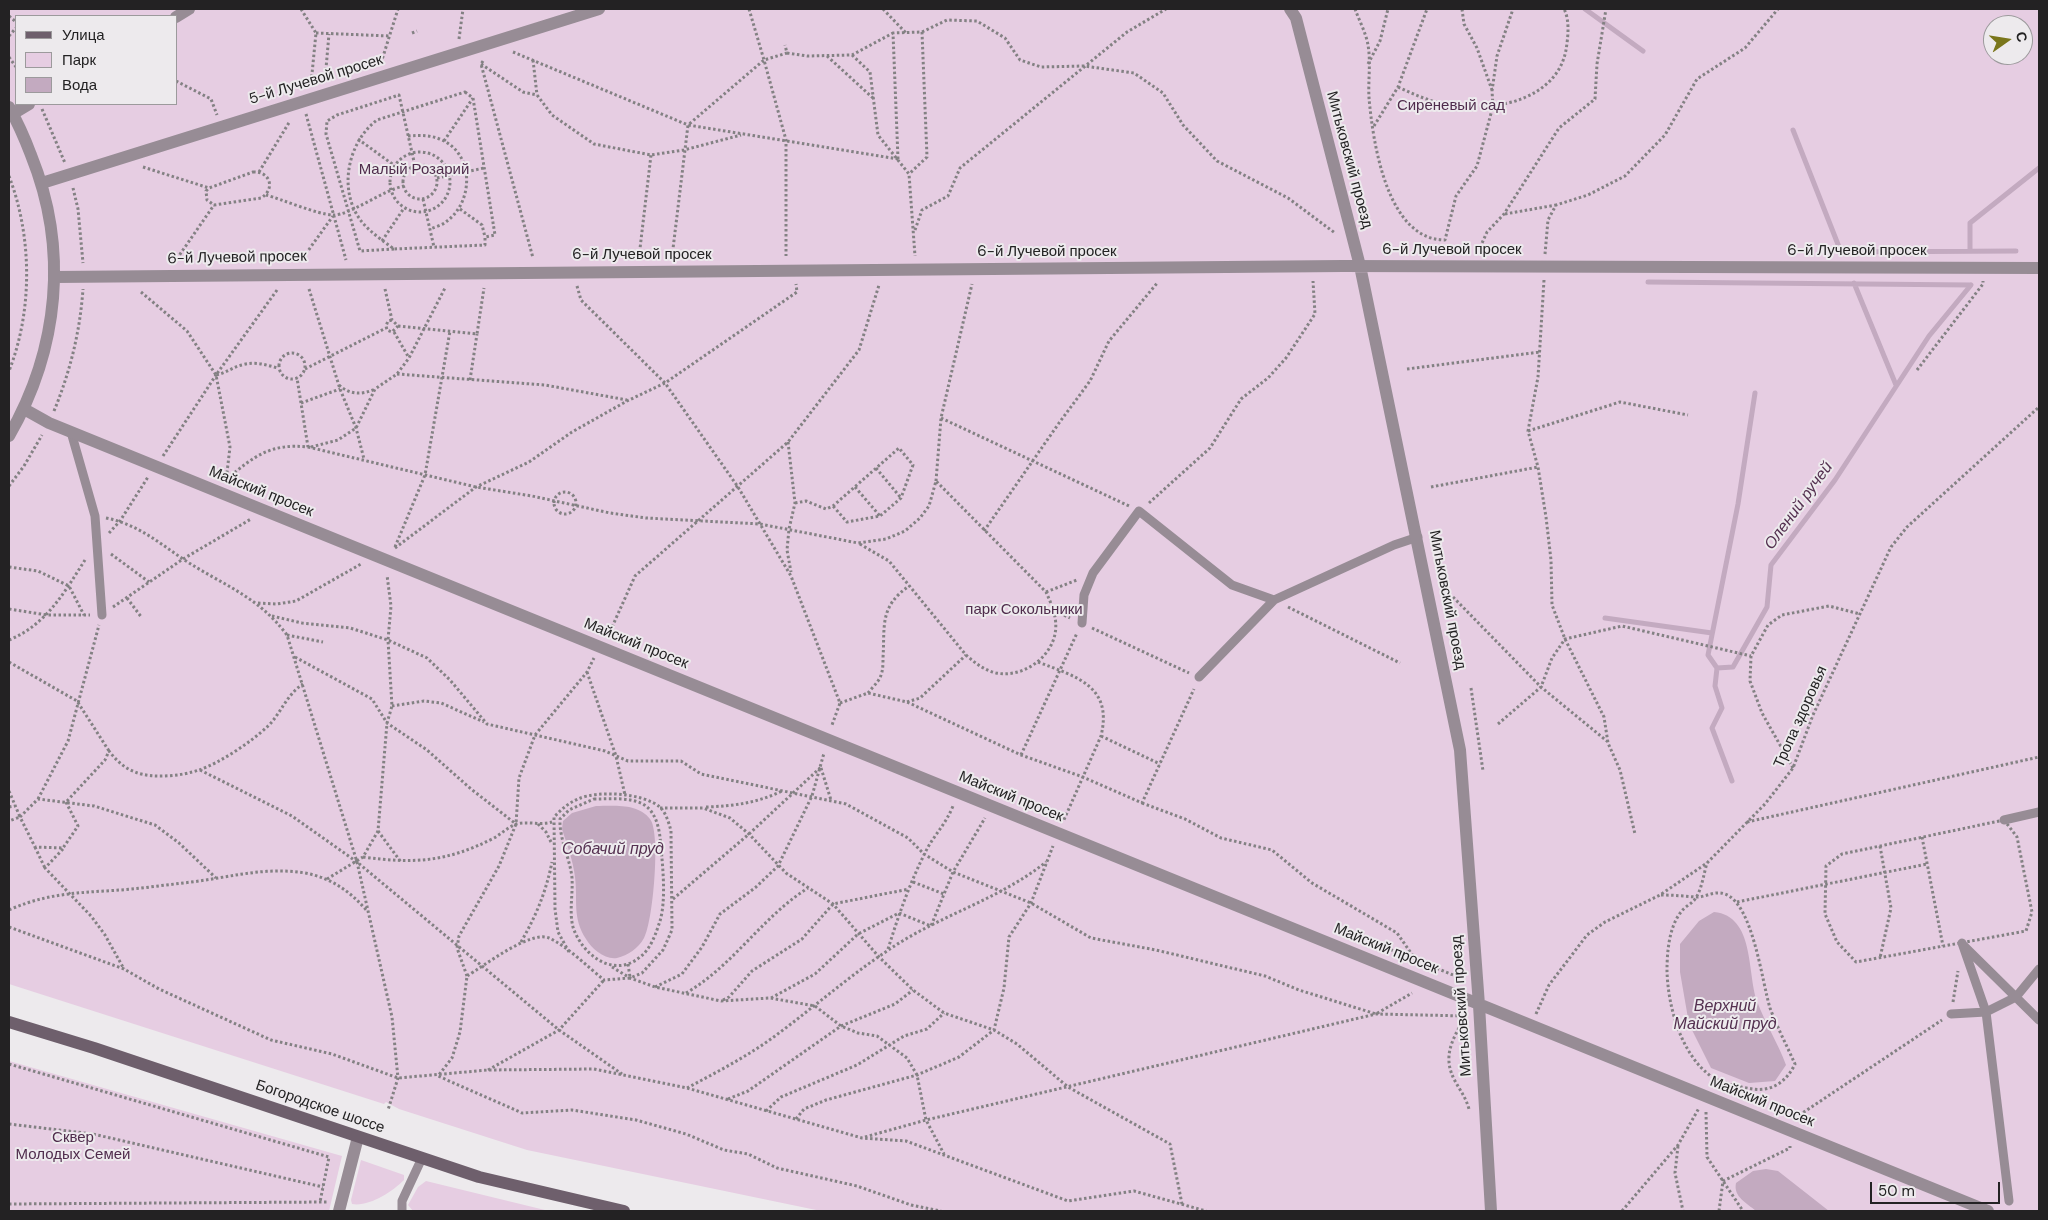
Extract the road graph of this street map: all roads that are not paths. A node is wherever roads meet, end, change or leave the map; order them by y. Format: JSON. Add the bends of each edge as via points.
{"nodes":[{"id":1,"x":190,"y":9,"type":"edge"},
{"id":2,"x":600,"y":9,"type":"edge"},
{"id":3,"x":1290,"y":9,"type":"edge"},
{"id":4,"x":178,"y":16,"type":"edge"},
{"id":5,"x":27,"y":105,"type":"edge"},
{"id":6,"x":10,"y":112,"type":"edge"},
{"id":7,"x":42,"y":183,"type":"junction"},
{"id":8,"x":1360,"y":266,"type":"junction"},
{"id":9,"x":2039,"y":268,"type":"edge"},
{"id":10,"x":55,"y":277,"type":"junction"},
{"id":11,"x":24,"y":409,"type":"junction"},
{"id":12,"x":71,"y":432,"type":"junction"},
{"id":13,"x":9,"y":436,"type":"edge"},
{"id":14,"x":1418,"y":537,"type":"junction"},
{"id":15,"x":1274,"y":600,"type":"junction"},
{"id":16,"x":102,"y":615,"type":"road end"},
{"id":17,"x":1082,"y":623,"type":"road end"},
{"id":18,"x":1199,"y":677,"type":"road end"},
{"id":19,"x":2039,"y":812,"type":"edge"},
{"id":20,"x":2004,"y":820,"type":"road end"},
{"id":21,"x":2039,"y":969,"type":"edge"},
{"id":22,"x":2016,"y":997,"type":"junction"},
{"id":23,"x":1479,"y":1005,"type":"junction"},
{"id":24,"x":1986,"y":1012,"type":"junction"},
{"id":25,"x":1951,"y":1014,"type":"road end"},
{"id":26,"x":2039,"y":1020,"type":"edge"},
{"id":27,"x":9,"y":1022,"type":"edge"},
{"id":28,"x":358,"y":1137,"type":"junction"},
{"id":29,"x":422,"y":1158,"type":"junction"},
{"id":30,"x":2009,"y":1200,"type":"dead end"},
{"id":31,"x":340,"y":1207,"type":"edge"},
{"id":32,"x":402,"y":1211,"type":"edge"},
{"id":33,"x":624,"y":1211,"type":"edge"},
{"id":34,"x":1491,"y":1211,"type":"edge"},
{"id":35,"x":1988,"y":1211,"type":"edge"}],
"edges":[{"from":1,"to":4,"type":"street"},
{"from":2,"to":7,"type":"street","name":"5-й Лучевой просек"},
{"from":3,"to":8,"type":"street","name":"Митьковский проезд","via":[[1296,18]]},
{"from":5,"to":6,"type":"street"},
{"from":6,"to":7,"type":"street"},
{"from":7,"to":10,"type":"street","via":[[50,214]]},
{"from":8,"to":9,"type":"street","name":"6-й Лучевой просек"},
{"from":8,"to":10,"type":"street","name":"6-й Лучевой просек"},
{"from":8,"to":14,"type":"street","name":"Митьковский проезд"},
{"from":10,"to":11,"type":"street","via":[[47,345]]},
{"from":11,"to":12,"type":"street","name":"Майский просек"},
{"from":11,"to":13,"type":"street"},
{"from":12,"to":16,"type":"lane","via":[[95,516]]},
{"from":12,"to":23,"type":"street","name":"Майский просек"},
{"from":14,"to":15,"type":"lane"},
{"from":14,"to":23,"type":"street","name":"Митьковский проезд","via":[[1460,750]]},
{"from":15,"to":17,"type":"lane","via":[[1232,585],[1138,511],[1093,573],[1084,595]]},
{"from":15,"to":18,"type":"lane"},
{"from":19,"to":20,"type":"lane"},
{"from":21,"to":22,"type":"lane"},
{"from":22,"to":24,"type":"lane"},
{"from":22,"to":24,"type":"lane","via":[[1961,947]]},
{"from":22,"to":26,"type":"lane"},
{"from":23,"to":34,"type":"street","name":"Митьковский проезд"},
{"from":23,"to":35,"type":"street","name":"Майский просек"},
{"from":24,"to":25,"type":"lane"},
{"from":24,"to":30,"type":"lane"},
{"from":27,"to":28,"type":"main road","name":"Богородское шоссе"},
{"from":28,"to":29,"type":"main road","name":"Богородское шоссе"},
{"from":28,"to":31,"type":"street"},
{"from":29,"to":32,"type":"lane","via":[[402,1201]]},
{"from":29,"to":33,"type":"main road","name":"Богородское шоссе","via":[[479,1177]]}]}
